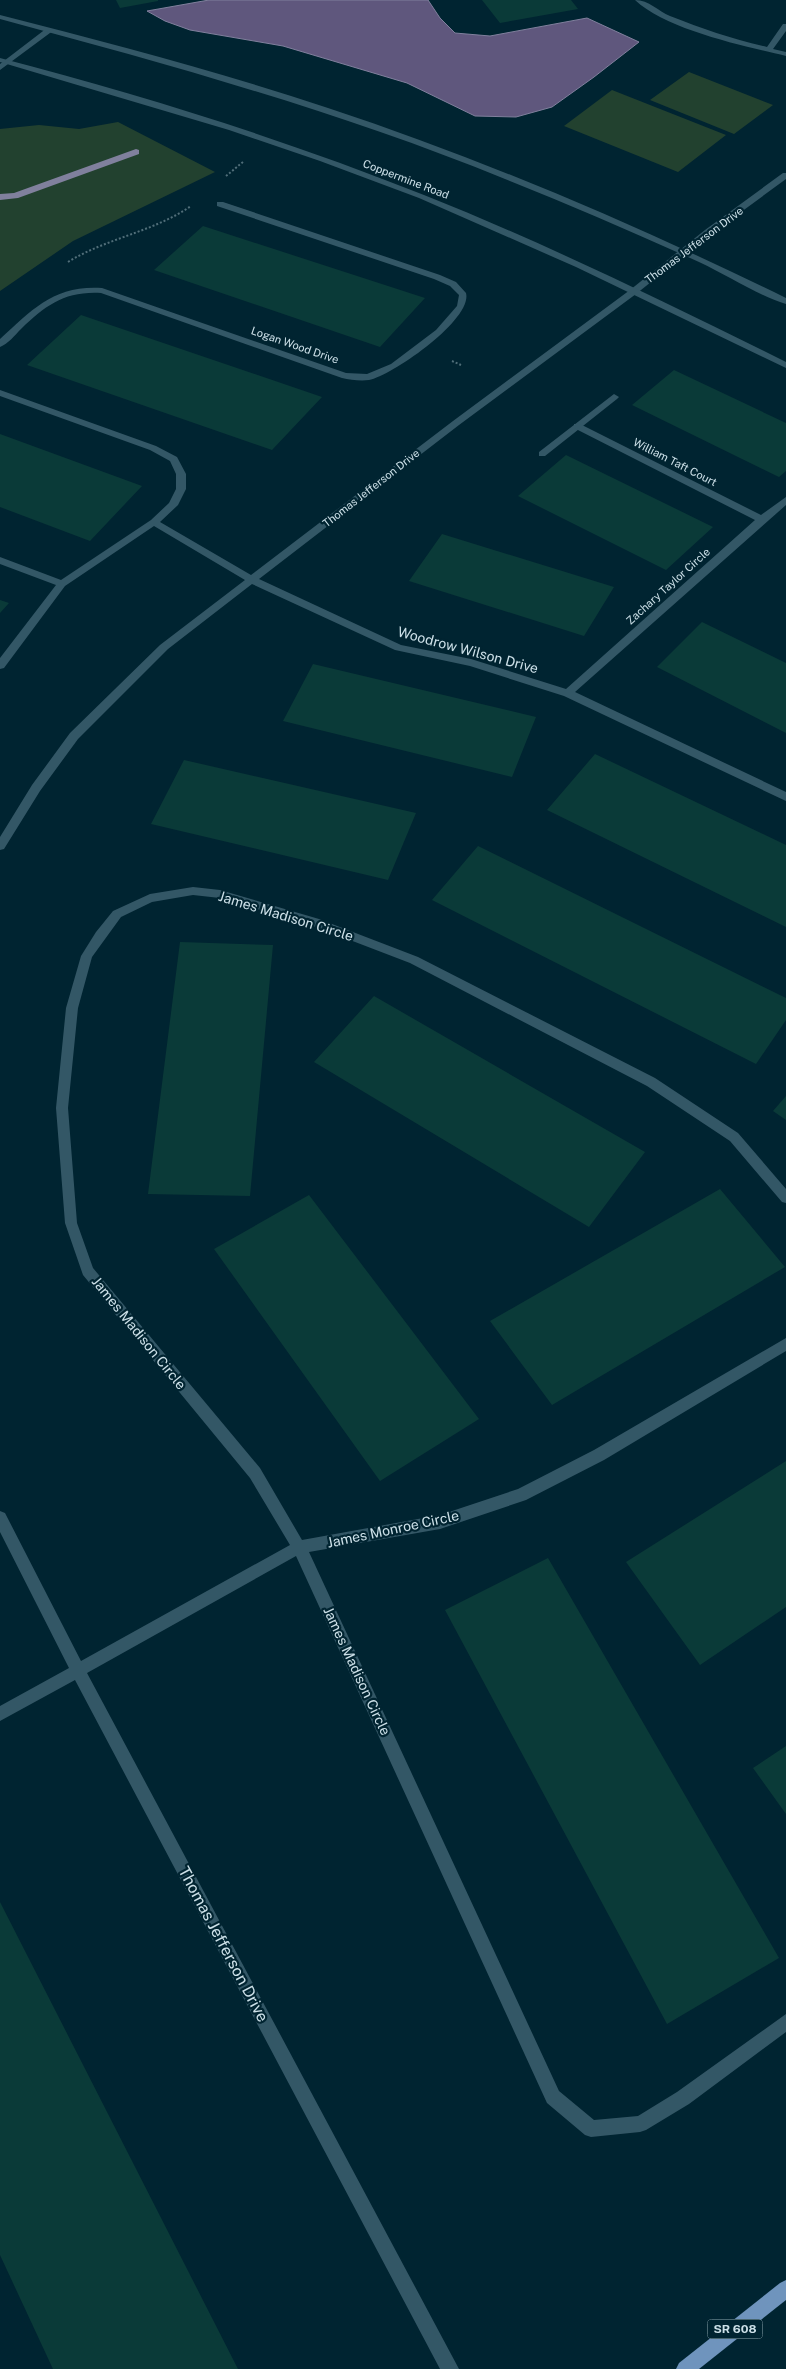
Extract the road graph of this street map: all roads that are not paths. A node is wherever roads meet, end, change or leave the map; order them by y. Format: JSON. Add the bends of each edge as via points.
{"nodes":[{"id":1,"x":640,"y":0,"type":"edge"},
{"id":2,"x":0,"y":17,"type":"edge"},
{"id":3,"x":786,"y":26,"type":"edge"},
{"id":4,"x":50,"y":30,"type":"junction"},
{"id":5,"x":769,"y":49,"type":"junction"},
{"id":6,"x":786,"y":54,"type":"edge"},
{"id":7,"x":3,"y":61,"type":"edge"},
{"id":8,"x":0,"y":68,"type":"edge"},
{"id":9,"x":786,"y":175,"type":"edge"},
{"id":10,"x":220,"y":204,"type":"dead end"},
{"id":11,"x":684,"y":251,"type":"junction"},
{"id":12,"x":633,"y":292,"type":"junction"},
{"id":13,"x":786,"y":301,"type":"edge"},
{"id":14,"x":0,"y":344,"type":"edge"},
{"id":15,"x":786,"y":364,"type":"edge"},
{"id":16,"x":0,"y":393,"type":"edge"},
{"id":17,"x":614,"y":396,"type":"dead end"},
{"id":18,"x":577,"y":426,"type":"junction"},
{"id":19,"x":542,"y":454,"type":"dead end"},
{"id":20,"x":786,"y":500,"type":"edge"},
{"id":21,"x":762,"y":519,"type":"junction"},
{"id":22,"x":154,"y":522,"type":"junction"},
{"id":23,"x":0,"y":560,"type":"edge"},
{"id":24,"x":252,"y":580,"type":"junction"},
{"id":25,"x":62,"y":584,"type":"junction"},
{"id":26,"x":0,"y":665,"type":"edge"},
{"id":27,"x":568,"y":693,"type":"junction"},
{"id":28,"x":786,"y":797,"type":"edge"},
{"id":29,"x":0,"y":846,"type":"edge"},
{"id":30,"x":786,"y":1198,"type":"edge"},
{"id":31,"x":786,"y":1344,"type":"edge"},
{"id":32,"x":0,"y":1518,"type":"edge"},
{"id":33,"x":299,"y":1547,"type":"junction"},
{"id":34,"x":77,"y":1669,"type":"junction"},
{"id":35,"x":0,"y":1714,"type":"edge"},
{"id":36,"x":786,"y":2022,"type":"edge"},
{"id":37,"x":786,"y":2289,"type":"edge"},
{"id":38,"x":450,"y":2369,"type":"edge"},
{"id":39,"x":685,"y":2369,"type":"edge"}],
"edges":[{"from":1,"to":5,"type":"street","via":[[662,15],[720,38]]},
{"from":2,"to":4,"type":"street"},
{"from":3,"to":5,"type":"street"},
{"from":4,"to":7,"type":"street"},
{"from":4,"to":11,"type":"street","via":[[167,61],[440,150]]},
{"from":5,"to":6,"type":"street"},
{"from":7,"to":8,"type":"street"},
{"from":7,"to":12,"type":"street","name":"Coppermine Road","via":[[183,113],[368,176],[581,266]]},
{"from":9,"to":11,"type":"street","name":"Thomas Jefferson Drive"},
{"from":10,"to":14,"type":"street","name":"Logan Wood Drive","via":[[453,284],[463,295],[461,306],[439,332],[394,366],[368,377],[345,376],[102,291],[85,288],[55,296]]},
{"from":11,"to":12,"type":"street","name":"Thomas Jefferson Drive"},
{"from":11,"to":13,"type":"street"},
{"from":12,"to":15,"type":"street","name":"Coppermine Road"},
{"from":12,"to":24,"type":"street","name":"Thomas Jefferson Drive"},
{"from":16,"to":22,"type":"street","via":[[154,448],[174,459],[182,474],[181,488],[173,505]]},
{"from":17,"to":18,"type":"street"},
{"from":18,"to":19,"type":"street"},
{"from":18,"to":21,"type":"street","name":"William Taft Court"},
{"from":20,"to":21,"type":"street","name":"Zachary Taylor Circle"},
{"from":21,"to":27,"type":"street","name":"Zachary Taylor Circle"},
{"from":22,"to":24,"type":"street"},
{"from":22,"to":25,"type":"street"},
{"from":23,"to":25,"type":"street"},
{"from":24,"to":27,"type":"street","name":"Woodrow Wilson Drive","via":[[400,648],[471,663]]},
{"from":24,"to":29,"type":"street","name":"Thomas Jefferson Drive","via":[[164,647],[74,736],[36,788]]},
{"from":25,"to":26,"type":"street"},
{"from":27,"to":28,"type":"street","name":"Woodrow Wilson Drive"},
{"from":30,"to":33,"type":"street","name":"James Madison Circle","via":[[734,1137],[651,1082],[414,960],[319,923],[220,894],[193,891],[150,898],[117,914],[87,956],[72,1008],[62,1108],[72,1223],[88,1271],[255,1473]]},
{"from":31,"to":33,"type":"street","name":"James Monroe Circle","via":[[599,1455],[521,1495],[440,1522]]},
{"from":32,"to":34,"type":"street","name":"Thomas Jefferson Drive"},
{"from":33,"to":34,"type":"street","name":"James Monroe Circle"},
{"from":33,"to":36,"type":"street","name":"James Madison Circle","via":[[553,2097],[590,2129],[640,2124],[683,2098]]},
{"from":34,"to":35,"type":"street","name":"James Monroe Circle"},
{"from":34,"to":38,"type":"street","name":"Thomas Jefferson Drive"},
{"from":37,"to":39,"type":"main road","number":"SR 608"}]}
